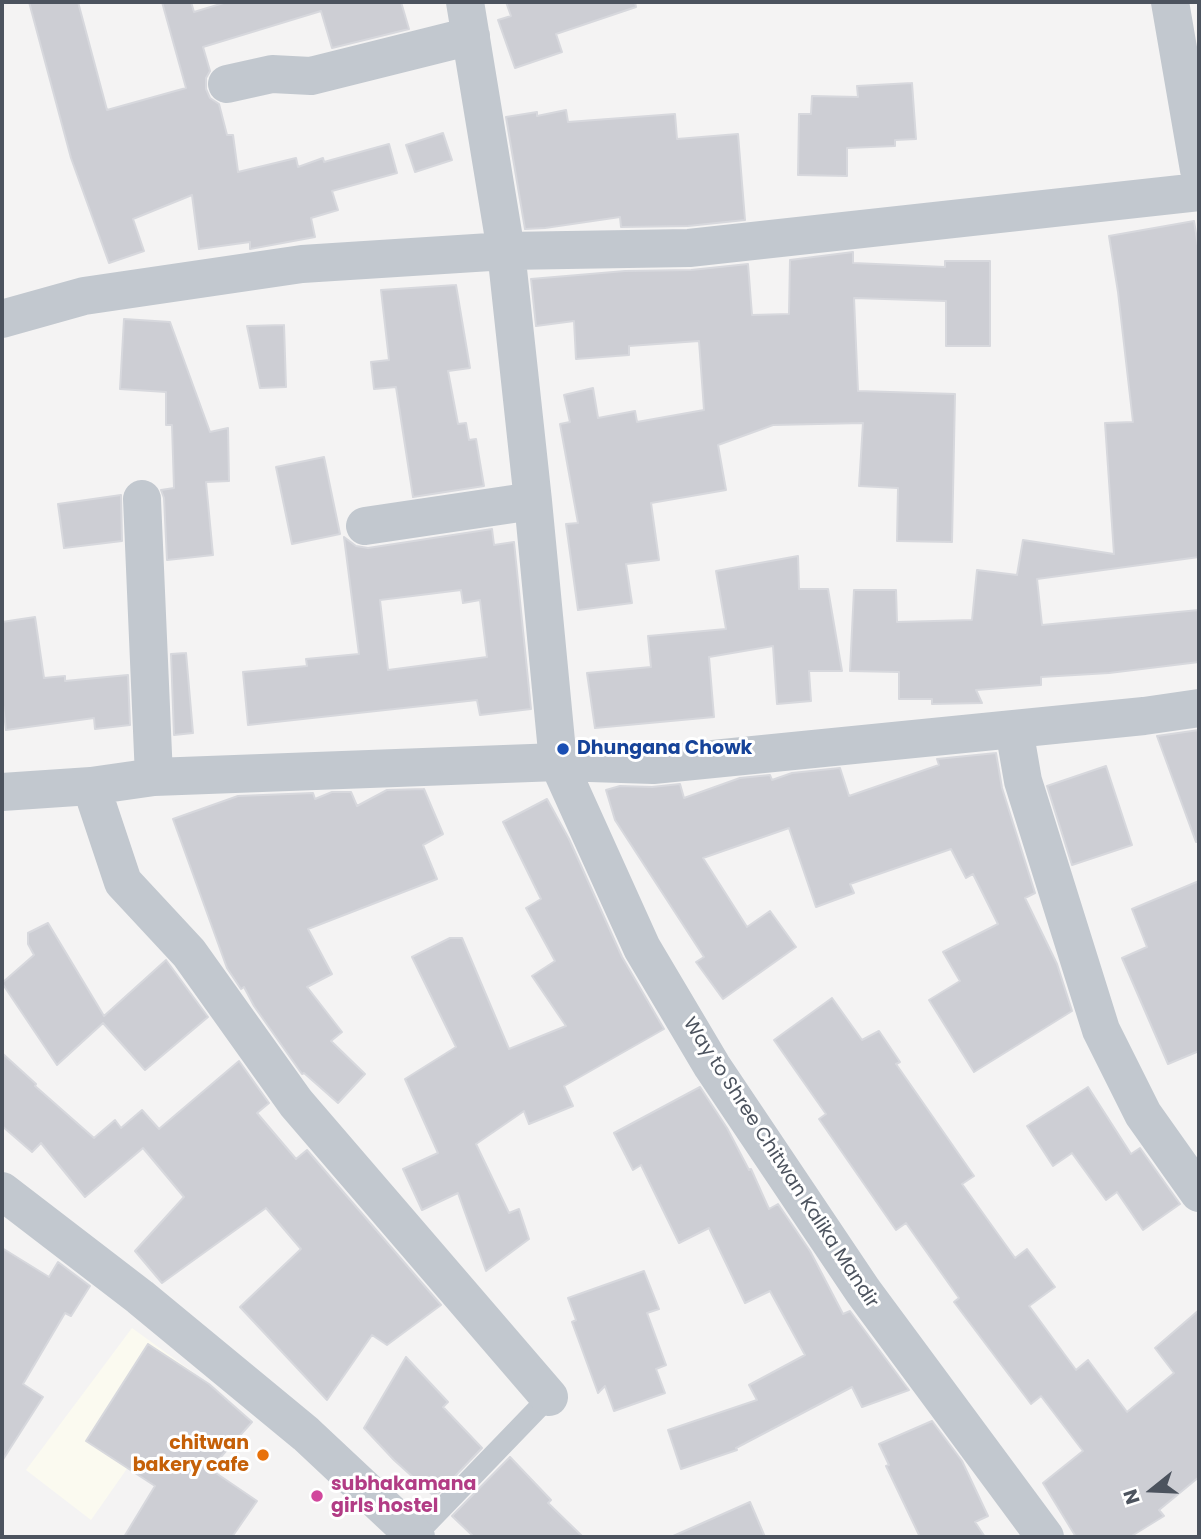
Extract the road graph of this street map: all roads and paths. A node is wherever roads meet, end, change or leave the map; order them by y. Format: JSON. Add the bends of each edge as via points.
{"nodes":[{"id":1,"x":1170,"y":2,"type":"edge"},
{"id":2,"x":468,"y":19,"type":"edge"},
{"id":3,"x":227,"y":84,"type":"dead end"},
{"id":4,"x":1199,"y":170,"type":"edge"},
{"id":5,"x":1199,"y":192,"type":"edge"},
{"id":6,"x":506,"y":251,"type":"junction"},
{"id":7,"x":2,"y":318,"type":"edge"},
{"id":8,"x":142,"y":499,"type":"dead end"},
{"id":9,"x":533,"y":501,"type":"junction"},
{"id":10,"x":365,"y":526,"type":"dead end"},
{"id":11,"x":1199,"y":708,"type":"edge"},
{"id":12,"x":1013,"y":729,"type":"junction"},
{"id":13,"x":558,"y":762,"type":"junction"},
{"id":14,"x":153,"y":777,"type":"junction"},
{"id":15,"x":91,"y":786,"type":"junction"},
{"id":16,"x":2,"y":792,"type":"edge"},
{"id":17,"x":2,"y":1191,"type":"edge"},
{"id":18,"x":1199,"y":1193,"type":"edge"},
{"id":19,"x":550,"y":1397,"type":"joint"},
{"id":20,"x":416,"y":1537,"type":"edge"},
{"id":21,"x":1045,"y":1537,"type":"edge"}],
"edges":[{"from":1,"to":4,"type":"street"},
{"from":2,"to":3,"type":"street","via":[[312,76],[272,74]]},
{"from":2,"to":6,"type":"street","name":"Way to Shree Chitwan Kalika Mandir"},
{"from":5,"to":6,"type":"street","via":[[689,248]]},
{"from":6,"to":7,"type":"street","via":[[302,264],[84,296]]},
{"from":6,"to":9,"type":"street","name":"Way to Shree Chitwan Kalika Mandir"},
{"from":8,"to":14,"type":"street"},
{"from":9,"to":10,"type":"street"},
{"from":9,"to":13,"type":"street","name":"Way to Shree Chitwan Kalika Mandir"},
{"from":11,"to":12,"type":"street"},
{"from":12,"to":13,"type":"street","via":[[653,765]]},
{"from":12,"to":18,"type":"street","via":[[1023,781],[1101,1030],[1143,1114]]},
{"from":13,"to":14,"type":"street"},
{"from":13,"to":21,"type":"street","name":"Way to Shree Chitwan Kalika Mandir","via":[[642,948],[712,1066],[863,1291]]},
{"from":14,"to":15,"type":"street"},
{"from":15,"to":16,"type":"street"},
{"from":15,"to":19,"type":"street","via":[[123,882],[190,953],[296,1103]]},
{"from":17,"to":20,"type":"street","via":[[306,1434]]},
{"from":19,"to":20,"type":"lane"}]}
